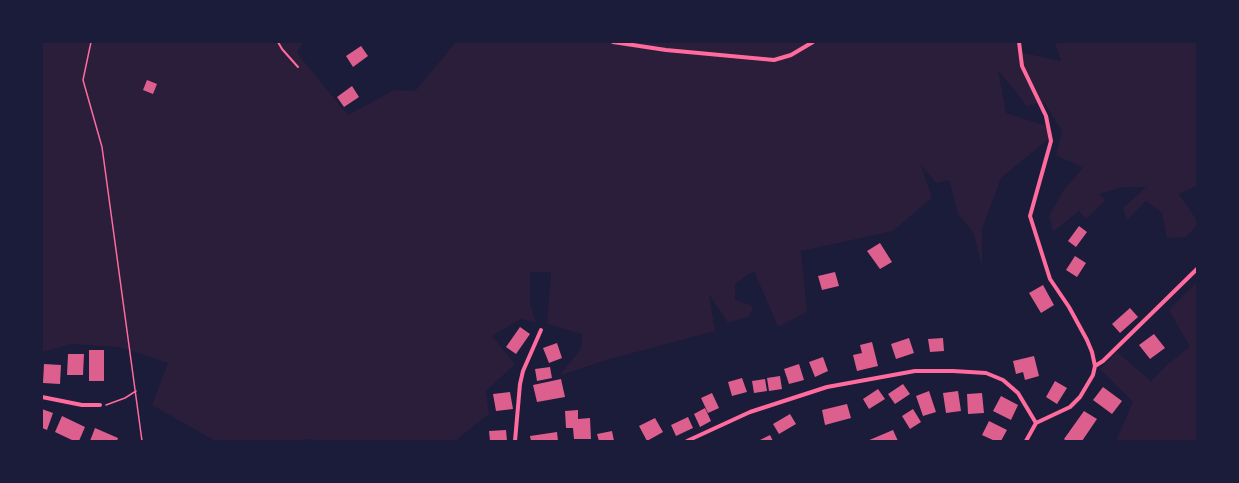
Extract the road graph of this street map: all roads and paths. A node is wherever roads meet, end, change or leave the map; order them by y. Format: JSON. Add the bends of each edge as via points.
{"nodes":[{"id":1,"x":91,"y":42,"type":"edge"},
{"id":2,"x":278,"y":42,"type":"edge"},
{"id":3,"x":613,"y":42,"type":"edge"},
{"id":4,"x":813,"y":42,"type":"edge"},
{"id":5,"x":1019,"y":42,"type":"edge"},
{"id":6,"x":298,"y":67,"type":"dead end"},
{"id":7,"x":1197,"y":269,"type":"edge"},
{"id":8,"x":541,"y":330,"type":"dead end"},
{"id":9,"x":1095,"y":366,"type":"junction"},
{"id":10,"x":136,"y":391,"type":"junction"},
{"id":11,"x":42,"y":397,"type":"edge"},
{"id":12,"x":100,"y":405,"type":"joint"},
{"id":13,"x":1036,"y":423,"type":"junction"},
{"id":14,"x":142,"y":441,"type":"edge"},
{"id":15,"x":515,"y":441,"type":"edge"},
{"id":16,"x":687,"y":441,"type":"edge"},
{"id":17,"x":1026,"y":441,"type":"edge"}],
"edges":[{"from":1,"to":10,"type":"path","via":[[83,80],[102,147]]},
{"from":2,"to":6,"type":"lane"},
{"from":3,"to":4,"type":"street","via":[[666,50],[774,60],[791,55]]},
{"from":5,"to":9,"type":"street","via":[[1022,66],[1046,116],[1051,141],[1030,216],[1050,279],[1087,340]]},
{"from":7,"to":9,"type":"street"},
{"from":8,"to":15,"type":"street","via":[[523,371]]},
{"from":9,"to":13,"type":"street","via":[[1093,375],[1080,397],[1070,407]]},
{"from":10,"to":12,"type":"path","via":[[125,398]]},
{"from":10,"to":14,"type":"path"},
{"from":11,"to":12,"type":"street","via":[[82,405]]},
{"from":13,"to":16,"type":"street","via":[[1018,393],[1003,380],[986,373],[915,371],[827,387],[750,412]]},
{"from":13,"to":17,"type":"street"}]}
